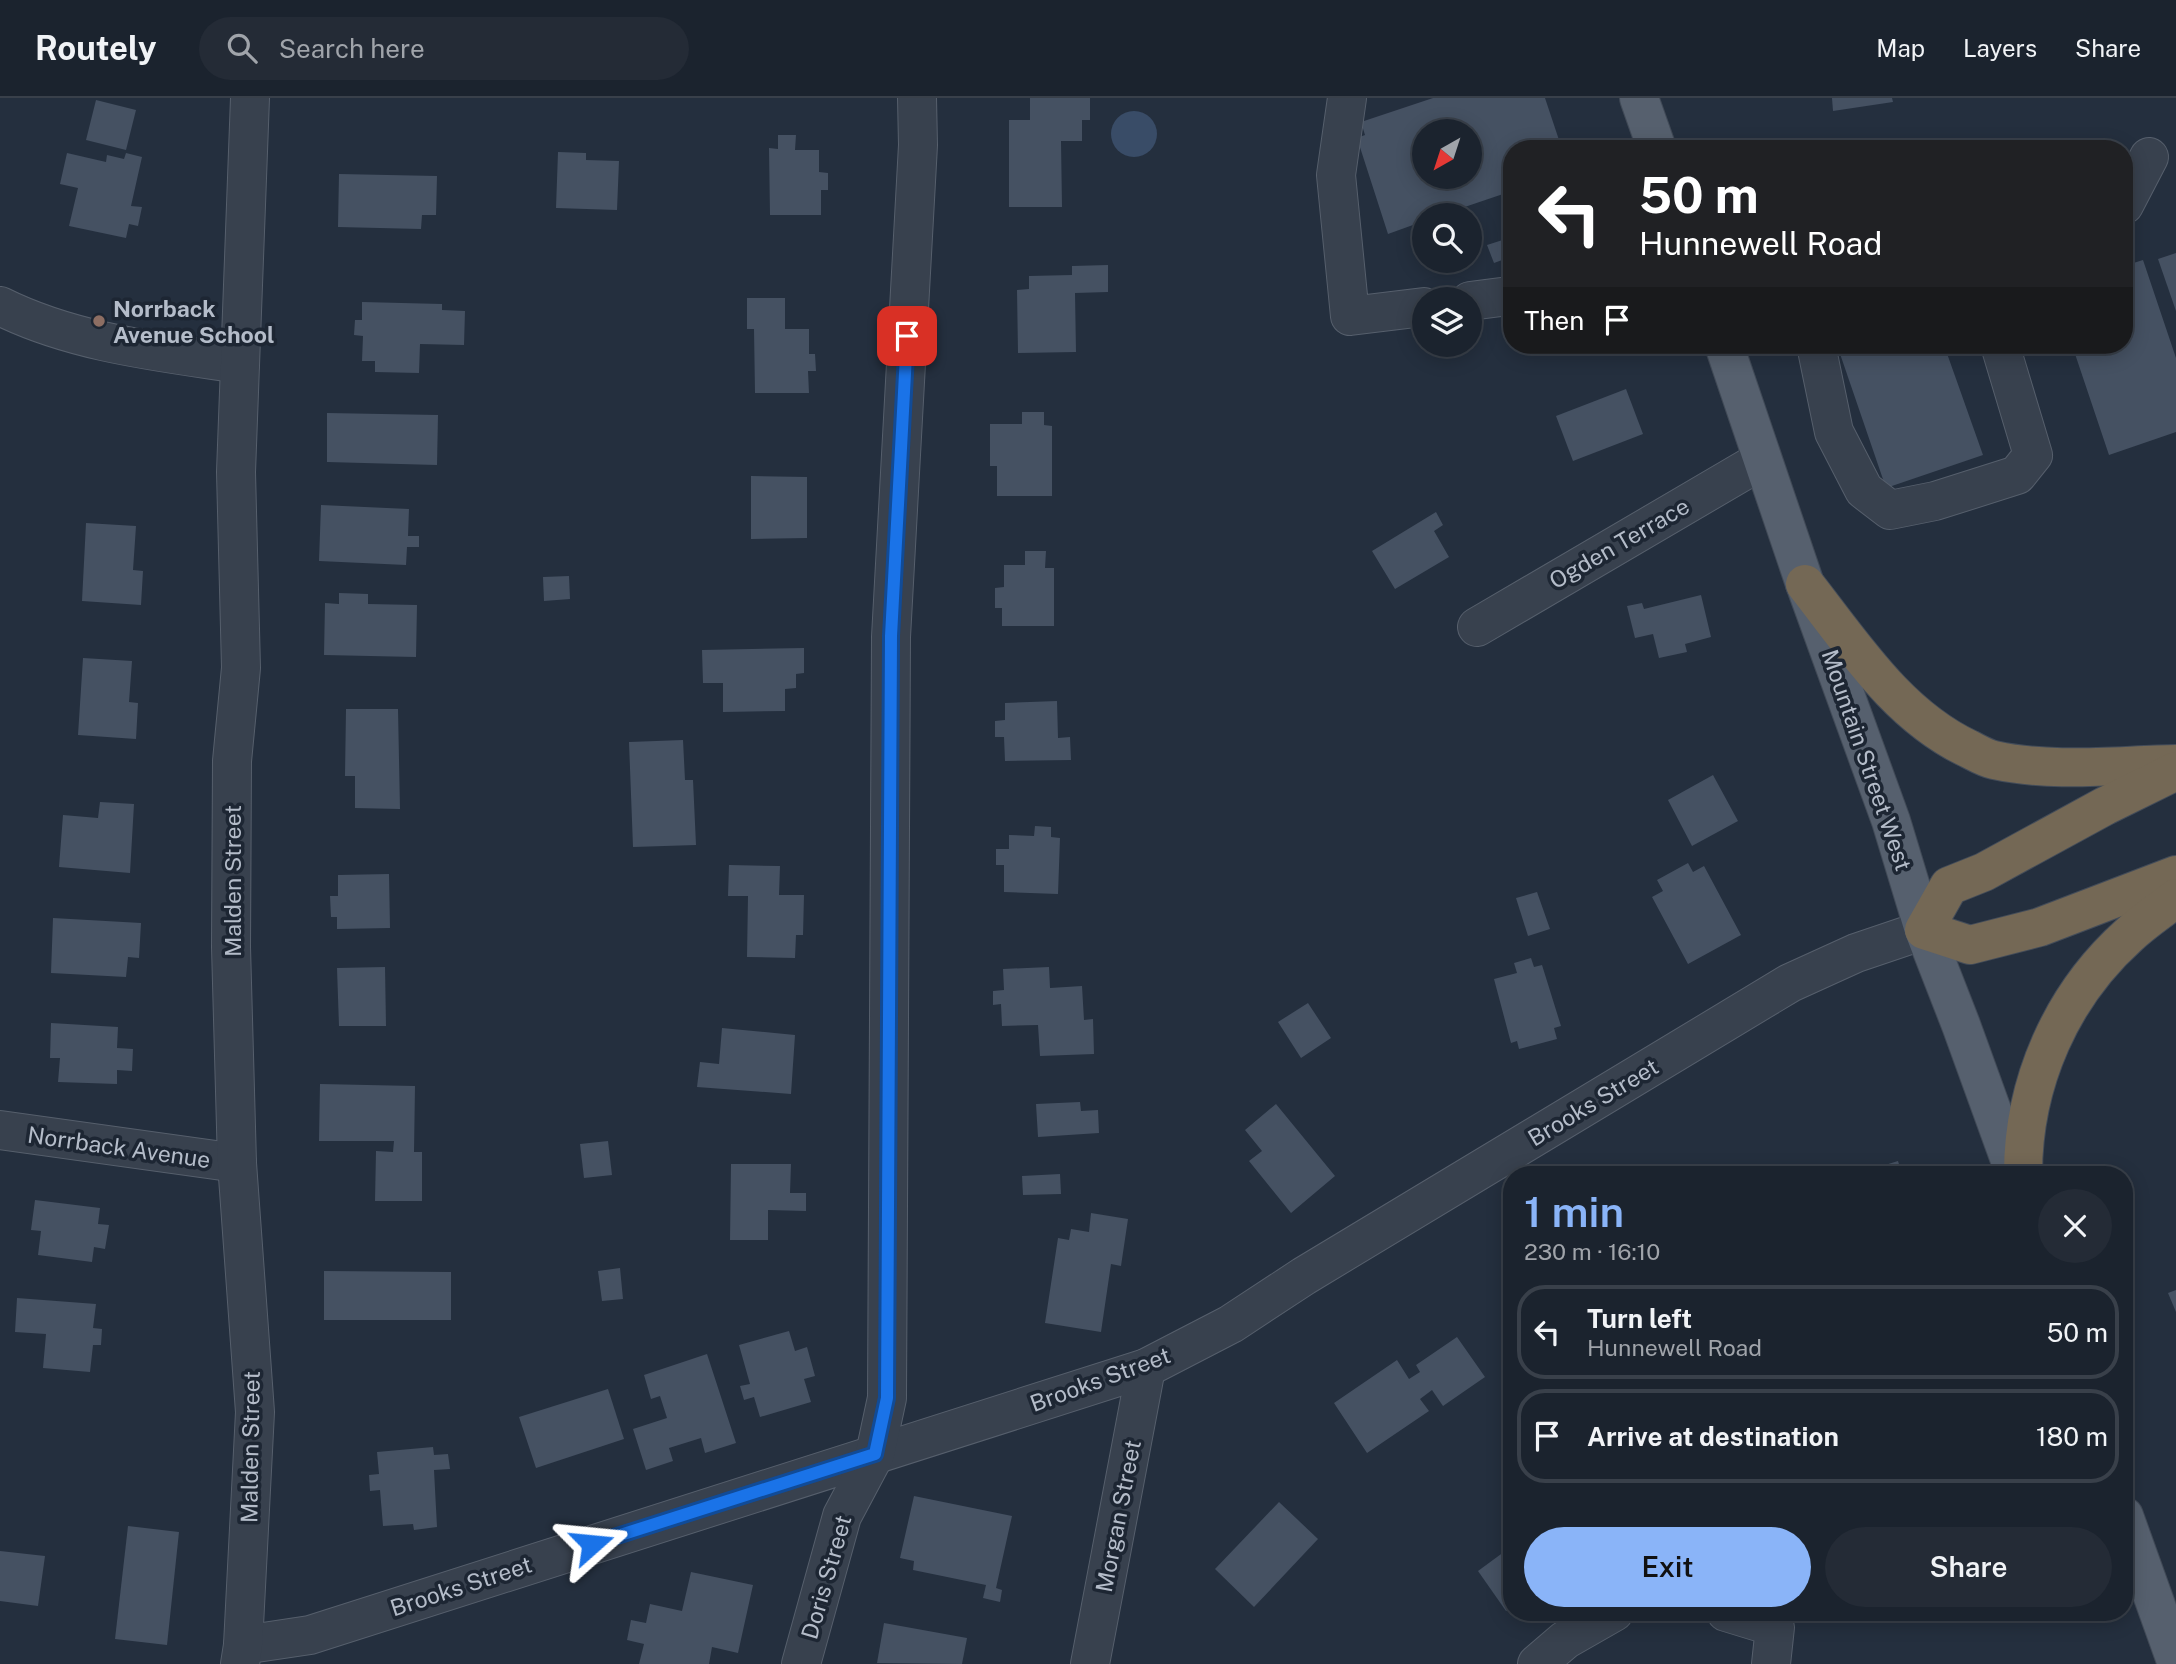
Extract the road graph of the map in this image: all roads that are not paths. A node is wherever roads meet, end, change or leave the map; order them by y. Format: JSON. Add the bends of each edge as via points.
{"nodes":[{"id":1,"x":250,"y":98,"type":"edge"},
{"id":2,"x":917,"y":98,"type":"edge"},
{"id":3,"x":1347,"y":98,"type":"edge"},
{"id":4,"x":1639,"y":98,"type":"edge"},
{"id":5,"x":1654,"y":140,"type":"edge"},
{"id":6,"x":2150,"y":157,"type":"edge"},
{"id":7,"x":2133,"y":188,"type":"edge"},
{"id":8,"x":0,"y":306,"type":"edge"},
{"id":9,"x":1412,"y":308,"type":"edge"},
{"id":10,"x":1727,"y":354,"type":"edge"},
{"id":11,"x":1818,"y":354,"type":"edge"},
{"id":12,"x":2003,"y":354,"type":"edge"},
{"id":13,"x":240,"y":364,"type":"junction"},
{"id":14,"x":1762,"y":460,"type":"junction"},
{"id":15,"x":1805,"y":584,"type":"junction"},
{"id":16,"x":1477,"y":627,"type":"dead end"},
{"id":17,"x":2176,"y":764,"type":"edge"},
{"id":18,"x":2176,"y":771,"type":"edge"},
{"id":19,"x":2176,"y":875,"type":"edge"},
{"id":20,"x":2176,"y":898,"type":"edge"},
{"id":21,"x":1924,"y":930,"type":"junction"},
{"id":22,"x":0,"y":1130,"type":"edge"},
{"id":23,"x":237,"y":1163,"type":"junction"},
{"id":24,"x":2012,"y":1166,"type":"edge"},
{"id":25,"x":2023,"y":1166,"type":"edge"},
{"id":26,"x":1146,"y":1368,"type":"junction"},
{"id":27,"x":875,"y":1454,"type":"junction"},
{"id":28,"x":2133,"y":1541,"type":"edge"},
{"id":29,"x":1598,"y":1621,"type":"edge"},
{"id":30,"x":1755,"y":1621,"type":"edge"},
{"id":31,"x":241,"y":1655,"type":"edge"},
{"id":32,"x":2176,"y":1661,"type":"edge"},
{"id":33,"x":801,"y":1664,"type":"edge"},
{"id":34,"x":1090,"y":1664,"type":"edge"},
{"id":35,"x":1536,"y":1664,"type":"edge"},
{"id":36,"x":1771,"y":1664,"type":"edge"}],
"edges":[{"from":1,"to":13,"type":"street","name":"Malden Street"},
{"from":2,"to":27,"type":"street","name":"Doris Street","via":[[891,636],[887,1398]]},
{"from":3,"to":9,"type":"street","via":[[1336,175],[1350,316]]},
{"from":4,"to":5,"type":"main road"},
{"from":6,"to":7,"type":"street"},
{"from":8,"to":13,"type":"street","via":[[98,340]]},
{"from":10,"to":14,"type":"main road","name":"Mountain Street West"},
{"from":11,"to":12,"type":"street","via":[[1834,432],[1864,490],[1890,510],[2017,475],[2033,455]]},
{"from":13,"to":23,"type":"street","name":"Malden Street","via":[[236,472],[241,668],[232,761],[231,947]]},
{"from":14,"to":15,"type":"main road","name":"Mountain Street West"},
{"from":14,"to":16,"type":"street","name":"Ogden Terrace"},
{"from":15,"to":17,"type":"highway","via":[[1908,709],[1948,739],[1991,760],[2040,767]]},
{"from":15,"to":21,"type":"main road","name":"Mountain Street West","via":[[1891,821]]},
{"from":18,"to":21,"type":"highway","via":[[1949,886]]},
{"from":19,"to":21,"type":"highway","via":[[2040,928],[1970,946]]},
{"from":20,"to":25,"type":"highway","via":[[2129,935],[2072,1000],[2049,1045],[2029,1110]]},
{"from":21,"to":24,"type":"main road","name":"Mountain Street West"},
{"from":21,"to":26,"type":"street","name":"Brooks Street","via":[[1856,953],[1790,983],[1231,1324]]},
{"from":22,"to":23,"type":"street","name":"Norrback Avenue"},
{"from":23,"to":31,"type":"street","name":"Malden Street","via":[[255,1412]]},
{"from":26,"to":27,"type":"street","name":"Brooks Street"},
{"from":26,"to":34,"type":"street","name":"Morgan Street"},
{"from":27,"to":31,"type":"street","name":"Brooks Street"},
{"from":27,"to":33,"type":"street","name":"Doris Street","via":[[842,1516]]},
{"from":28,"to":32,"type":"main road"},
{"from":29,"to":35,"type":"street"},
{"from":30,"to":36,"type":"street","via":[[1775,1627]]}]}
